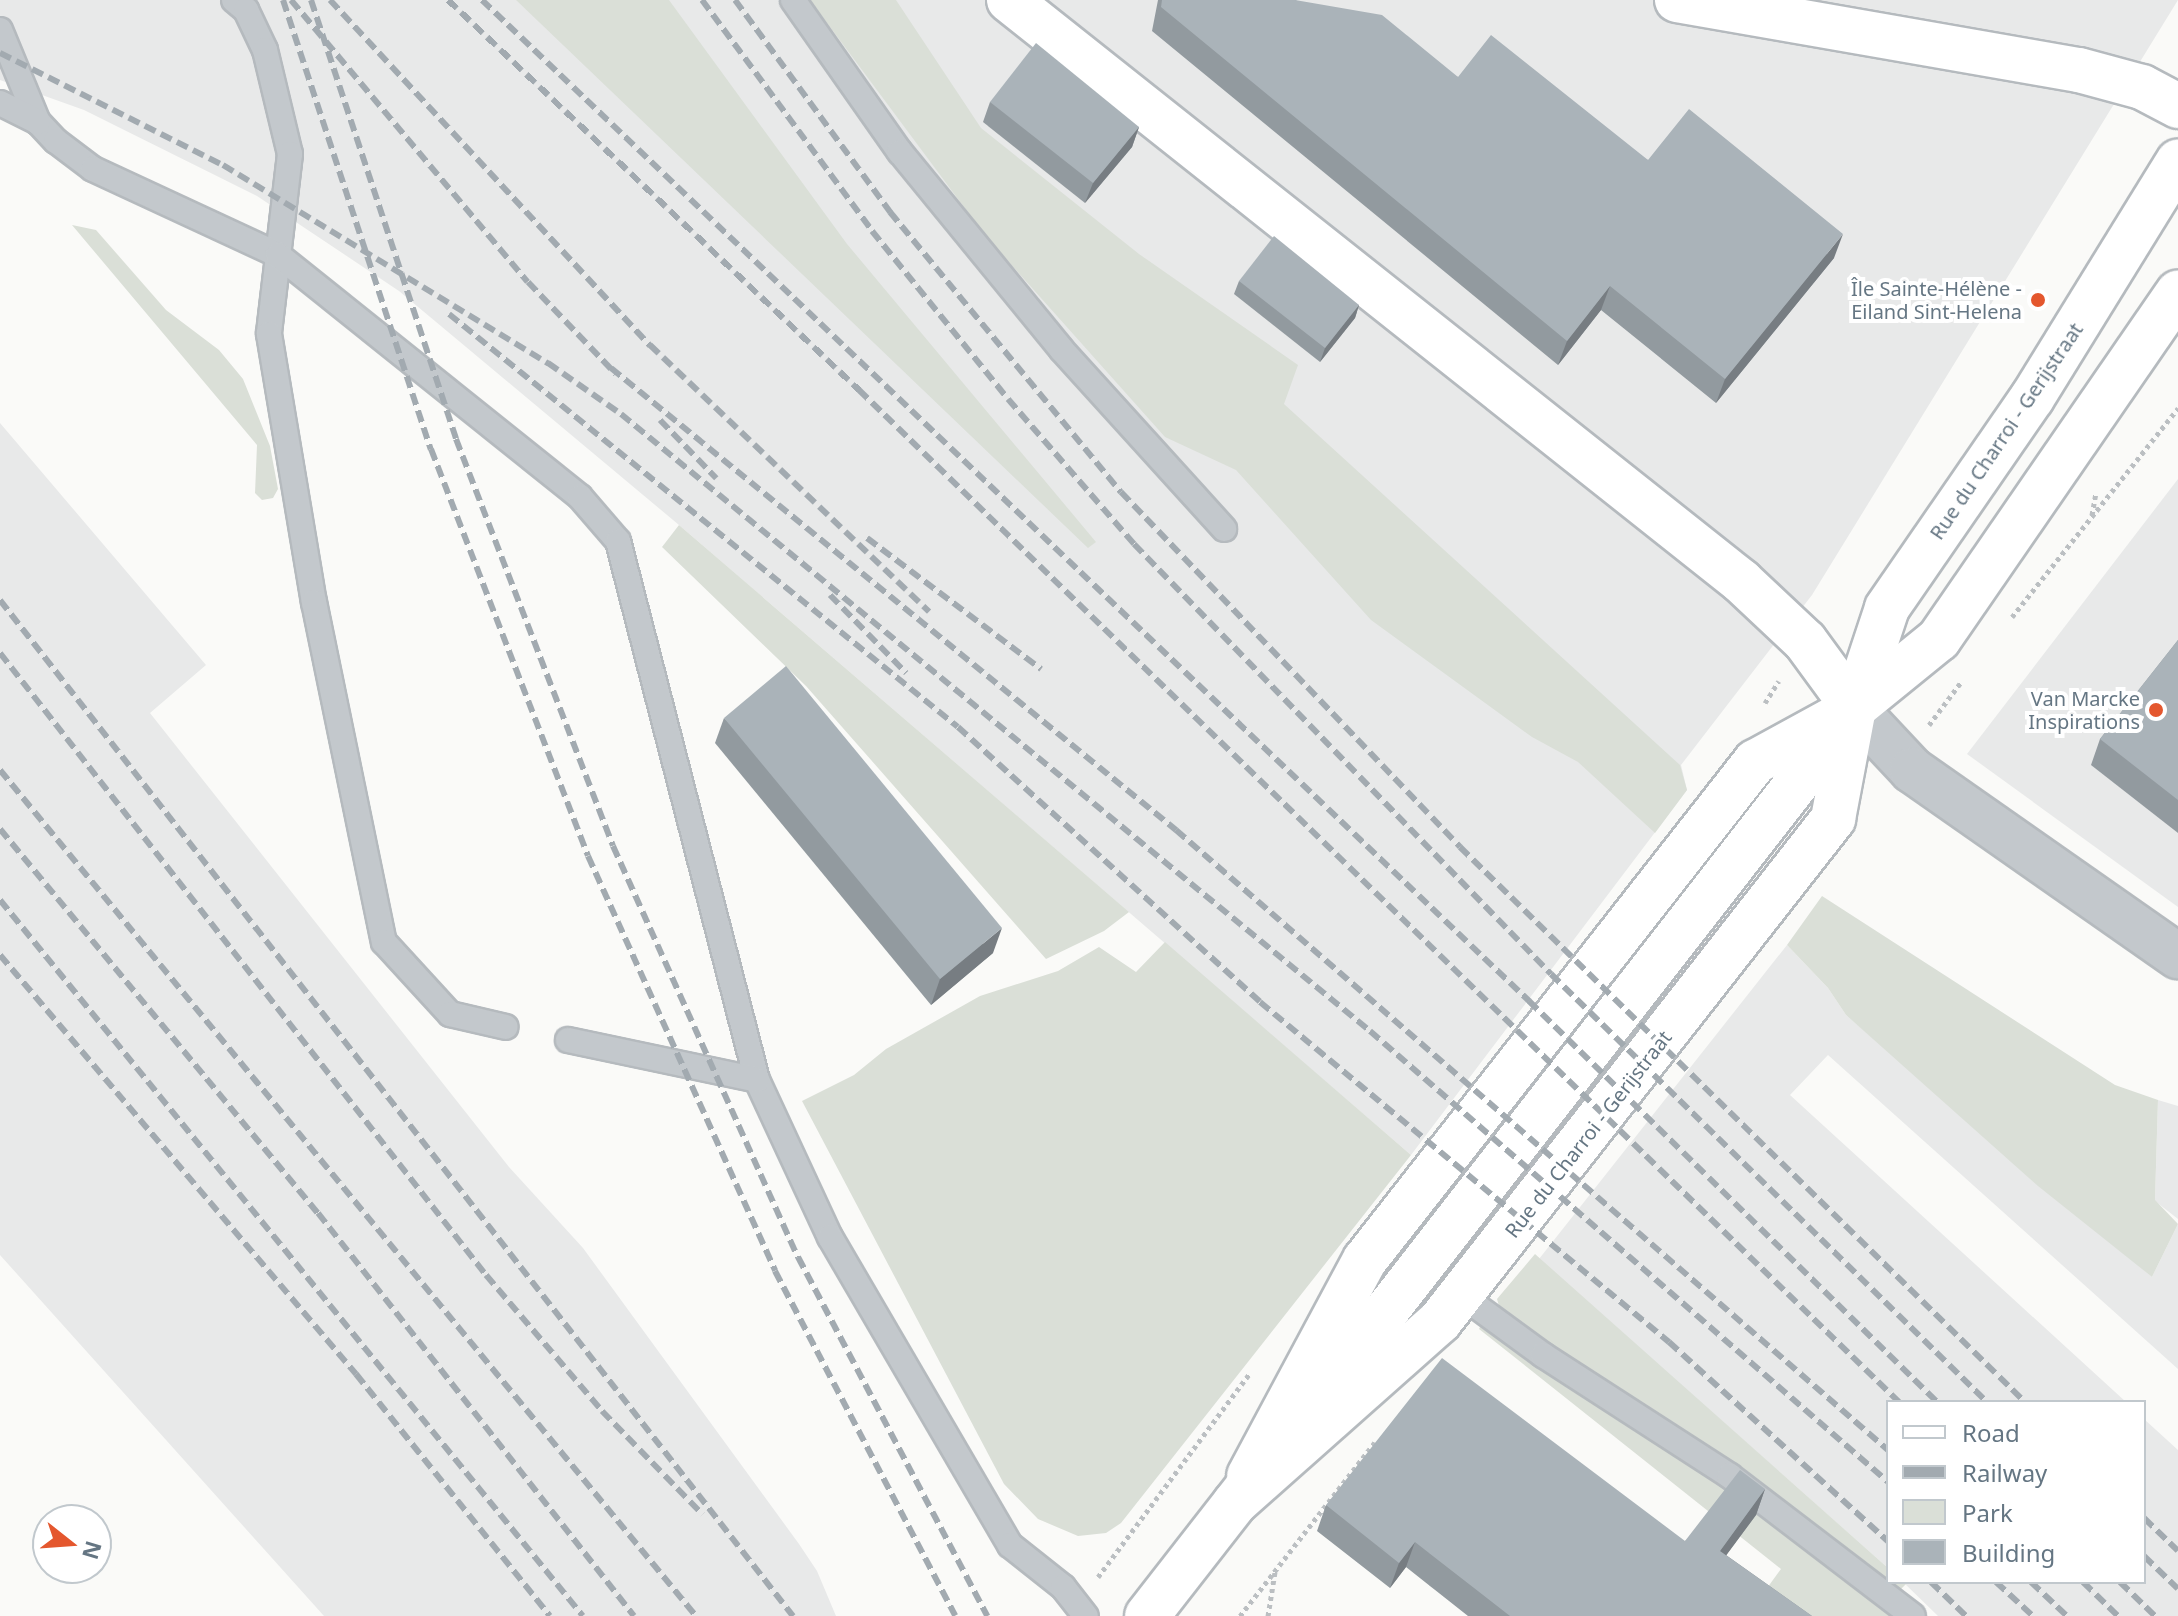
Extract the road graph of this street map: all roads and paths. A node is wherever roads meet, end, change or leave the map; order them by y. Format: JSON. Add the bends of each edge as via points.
{"nodes":[{"id":1,"x":234,"y":0,"type":"edge"},
{"id":2,"x":793,"y":0,"type":"edge"},
{"id":3,"x":1009,"y":0,"type":"edge"},
{"id":4,"x":1677,"y":0,"type":"edge"},
{"id":5,"x":0,"y":30,"type":"edge"},
{"id":6,"x":0,"y":103,"type":"edge"},
{"id":7,"x":2178,"y":106,"type":"edge"},
{"id":8,"x":38,"y":122,"type":"junction"},
{"id":9,"x":2178,"y":162,"type":"edge"},
{"id":10,"x":278,"y":255,"type":"junction"},
{"id":11,"x":2178,"y":292,"type":"edge"},
{"id":12,"x":2178,"y":408,"type":"edge"},
{"id":13,"x":1224,"y":529,"type":"dead end"},
{"id":14,"x":2051,"y":571,"type":"dead end"},
{"id":15,"x":1854,"y":708,"type":"junction"},
{"id":16,"x":2178,"y":956,"type":"edge"},
{"id":17,"x":506,"y":1027,"type":"dead end"},
{"id":18,"x":568,"y":1040,"type":"dead end"},
{"id":19,"x":757,"y":1080,"type":"junction"},
{"id":20,"x":1461,"y":1295,"type":"junction"},
{"id":21,"x":1235,"y":1503,"type":"junction"},
{"id":22,"x":1275,"y":1571,"type":"dead end"},
{"id":23,"x":1086,"y":1616,"type":"edge"},
{"id":24,"x":1147,"y":1616,"type":"edge"},
{"id":25,"x":1268,"y":1616,"type":"edge"},
{"id":26,"x":1913,"y":1616,"type":"edge"}],
"edges":[{"from":1,"to":10,"type":"lane","via":[[246,10],[265,50],[290,154]]},
{"from":2,"to":13,"type":"lane","via":[[940,201],[1061,349]]},
{"from":3,"to":15,"type":"main road","via":[[1741,581],[1805,641]]},
{"from":4,"to":7,"type":"main road","via":[[2079,70],[2142,87]]},
{"from":5,"to":8,"type":"lane"},
{"from":6,"to":8,"type":"lane"},
{"from":8,"to":10,"type":"lane","via":[[93,169]]},
{"from":9,"to":15,"type":"main road","name":"Rue du Charroi - Gerijstraat","via":[[2032,398],[1887,608]]},
{"from":10,"to":17,"type":"lane","via":[[269,334],[314,602],[384,942],[450,1014]]},
{"from":10,"to":19,"type":"lane","via":[[580,497],[618,541]]},
{"from":11,"to":15,"type":"main road","name":"Rue du Charroi - Gerijstraat","via":[[1939,639]]},
{"from":12,"to":14,"type":"path"},
{"from":15,"to":16,"type":"street","via":[[1912,770]]},
{"from":15,"to":20,"type":"main road","name":"Rue du Charroi - Gerijstraat","via":[[1833,819]]},
{"from":15,"to":21,"type":"main road","name":"Rue du Charroi - Gerijstraat","via":[[1487,1187]]},
{"from":18,"to":19,"type":"lane"},
{"from":19,"to":23,"type":"lane","via":[[830,1237],[1010,1545],[1063,1587]]},
{"from":20,"to":21,"type":"main road","name":"Rue du Charroi - Gerijstraat","via":[[1440,1321]]},
{"from":20,"to":26,"type":"lane","via":[[1543,1355],[1730,1476]]},
{"from":21,"to":24,"type":"main road","name":"Rue du Charroi - Gerijstraat"},
{"from":22,"to":25,"type":"path"}]}
